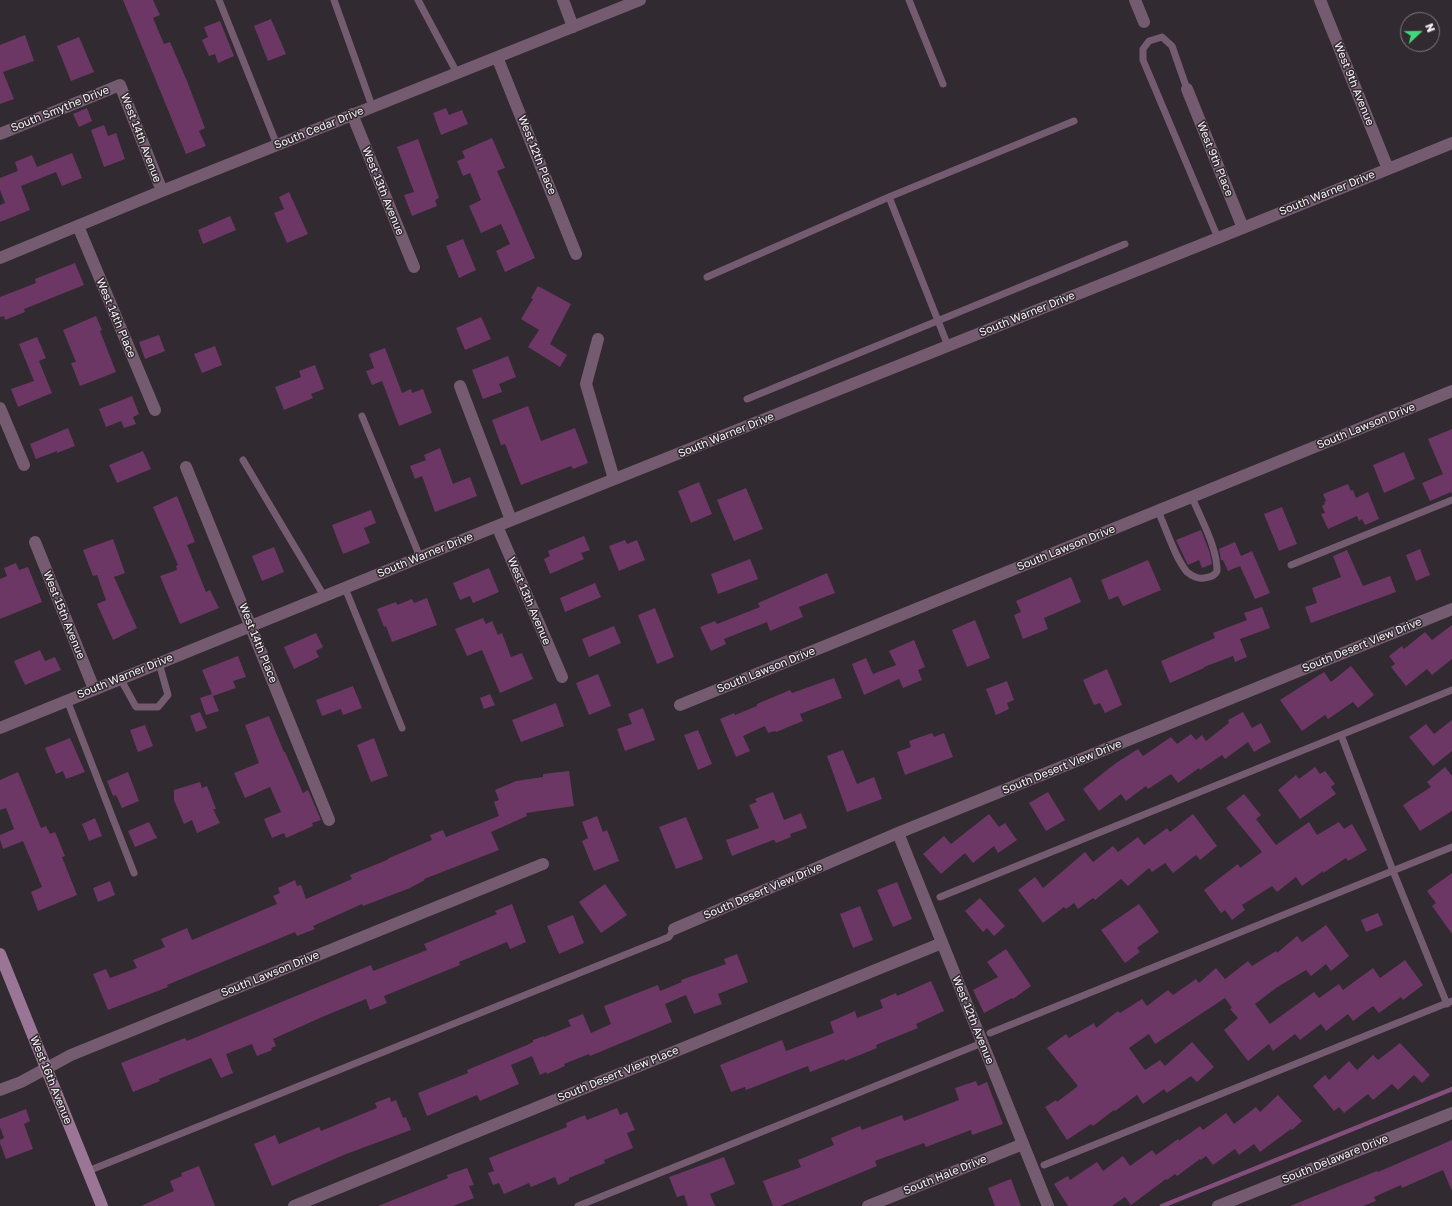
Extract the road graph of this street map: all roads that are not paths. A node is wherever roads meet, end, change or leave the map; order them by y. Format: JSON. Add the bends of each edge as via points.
{"nodes":[{"id":1,"x":219,"y":0,"type":"edge"},
{"id":2,"x":334,"y":0,"type":"edge"},
{"id":3,"x":418,"y":0,"type":"edge"},
{"id":4,"x":562,"y":0,"type":"edge"},
{"id":5,"x":640,"y":0,"type":"edge"},
{"id":6,"x":909,"y":0,"type":"edge"},
{"id":7,"x":1135,"y":0,"type":"edge"},
{"id":8,"x":1320,"y":0,"type":"edge"},
{"id":9,"x":1144,"y":22,"type":"dead end"},
{"id":10,"x":573,"y":27,"type":"junction"},
{"id":11,"x":497,"y":57,"type":"junction"},
{"id":12,"x":457,"y":73,"type":"junction"},
{"id":13,"x":944,"y":84,"type":"dead end"},
{"id":14,"x":120,"y":85,"type":"joint"},
{"id":15,"x":1187,"y":89,"type":"joint"},
{"id":16,"x":372,"y":106,"type":"junction"},
{"id":17,"x":352,"y":114,"type":"junction"},
{"id":18,"x":1074,"y":121,"type":"dead end"},
{"id":19,"x":0,"y":134,"type":"edge"},
{"id":20,"x":1452,"y":143,"type":"edge"},
{"id":21,"x":277,"y":145,"type":"junction"},
{"id":22,"x":1388,"y":169,"type":"junction"},
{"id":23,"x":162,"y":191,"type":"junction"},
{"id":24,"x":889,"y":197,"type":"junction"},
{"id":25,"x":78,"y":226,"type":"junction"},
{"id":26,"x":1243,"y":228,"type":"junction"},
{"id":27,"x":1218,"y":238,"type":"junction"},
{"id":28,"x":1125,"y":244,"type":"dead end"},
{"id":29,"x":576,"y":254,"type":"dead end"},
{"id":30,"x":0,"y":258,"type":"edge"},
{"id":31,"x":414,"y":268,"type":"dead end"},
{"id":32,"x":707,"y":277,"type":"dead end"},
{"id":33,"x":938,"y":320,"type":"junction"},
{"id":34,"x":598,"y":339,"type":"dead end"},
{"id":35,"x":948,"y":346,"type":"junction"},
{"id":36,"x":460,"y":386,"type":"dead end"},
{"id":37,"x":1452,"y":391,"type":"edge"},
{"id":38,"x":747,"y":399,"type":"dead end"},
{"id":39,"x":0,"y":408,"type":"edge"},
{"id":40,"x":155,"y":410,"type":"dead end"},
{"id":41,"x":362,"y":416,"type":"dead end"},
{"id":42,"x":243,"y":460,"type":"dead end"},
{"id":43,"x":24,"y":465,"type":"dead end"},
{"id":44,"x":186,"y":467,"type":"dead end"},
{"id":45,"x":614,"y":479,"type":"junction"},
{"id":46,"x":1192,"y":497,"type":"junction"},
{"id":47,"x":1452,"y":500,"type":"edge"},
{"id":48,"x":1158,"y":511,"type":"junction"},
{"id":49,"x":511,"y":520,"type":"junction"},
{"id":50,"x":497,"y":526,"type":"junction"},
{"id":51,"x":35,"y":542,"type":"dead end"},
{"id":52,"x":420,"y":557,"type":"junction"},
{"id":53,"x":1291,"y":565,"type":"dead end"},
{"id":54,"x":345,"y":588,"type":"junction"},
{"id":55,"x":324,"y":596,"type":"junction"},
{"id":56,"x":1452,"y":609,"type":"edge"},
{"id":57,"x":251,"y":626,"type":"junction"},
{"id":58,"x":159,"y":663,"type":"junction"},
{"id":59,"x":562,"y":677,"type":"dead end"},
{"id":60,"x":120,"y":678,"type":"junction"},
{"id":61,"x":94,"y":689,"type":"junction"},
{"id":62,"x":1452,"y":690,"type":"edge"},
{"id":63,"x":67,"y":700,"type":"junction"},
{"id":64,"x":680,"y":705,"type":"dead end"},
{"id":65,"x":0,"y":728,"type":"edge"},
{"id":66,"x":402,"y":728,"type":"dead end"},
{"id":67,"x":1341,"y":735,"type":"junction"},
{"id":68,"x":330,"y":820,"type":"dead end"},
{"id":69,"x":898,"y":834,"type":"junction"},
{"id":70,"x":1452,"y":848,"type":"edge"},
{"id":71,"x":543,"y":864,"type":"dead end"},
{"id":72,"x":1393,"y":871,"type":"junction"},
{"id":73,"x":134,"y":873,"type":"dead end"},
{"id":74,"x":940,"y":897,"type":"dead end"},
{"id":75,"x":674,"y":929,"type":"joint"},
{"id":76,"x":942,"y":943,"type":"junction"},
{"id":77,"x":0,"y":954,"type":"edge"},
{"id":78,"x":1449,"y":1002,"type":"edge"},
{"id":79,"x":990,"y":1033,"type":"dead end"},
{"id":80,"x":982,"y":1043,"type":"junction"},
{"id":81,"x":46,"y":1068,"type":"junction"},
{"id":82,"x":0,"y":1090,"type":"edge"},
{"id":83,"x":1452,"y":1113,"type":"edge"},
{"id":84,"x":1023,"y":1144,"type":"junction"},
{"id":85,"x":1044,"y":1165,"type":"dead end"},
{"id":86,"x":88,"y":1171,"type":"junction"},
{"id":87,"x":102,"y":1206,"type":"edge"},
{"id":88,"x":294,"y":1206,"type":"edge"},
{"id":89,"x":578,"y":1206,"type":"edge"},
{"id":90,"x":868,"y":1206,"type":"edge"},
{"id":91,"x":1048,"y":1206,"type":"edge"},
{"id":92,"x":1218,"y":1206,"type":"edge"}],
"edges":[{"from":1,"to":21,"type":"lane"},
{"from":2,"to":16,"type":"lane"},
{"from":3,"to":12,"type":"lane"},
{"from":4,"to":10,"type":"street"},
{"from":5,"to":10,"type":"street","name":"South Cedar Drive"},
{"from":6,"to":13,"type":"lane"},
{"from":7,"to":9,"type":"street"},
{"from":8,"to":22,"type":"street","name":"West 9th Avenue"},
{"from":10,"to":11,"type":"street","name":"South Cedar Drive"},
{"from":11,"to":12,"type":"street","name":"South Cedar Drive"},
{"from":11,"to":29,"type":"street","name":"West 12th Place"},
{"from":12,"to":16,"type":"street","name":"South Cedar Drive"},
{"from":14,"to":19,"type":"street","name":"South Smythe Drive"},
{"from":14,"to":23,"type":"street","name":"West 14th Avenue"},
{"from":15,"to":26,"type":"street","name":"West 9th Place"},
{"from":15,"to":27,"type":"lane","via":[[1172,46],[1162,37],[1149,41],[1143,49],[1143,60]]},
{"from":16,"to":17,"type":"street","name":"South Cedar Drive"},
{"from":17,"to":21,"type":"street","name":"South Cedar Drive"},
{"from":17,"to":31,"type":"street","name":"West 13th Avenue"},
{"from":18,"to":24,"type":"lane"},
{"from":20,"to":22,"type":"street","name":"South Warner Drive"},
{"from":21,"to":23,"type":"street","name":"South Cedar Drive"},
{"from":22,"to":26,"type":"street","name":"South Warner Drive"},
{"from":23,"to":25,"type":"street","name":"South Cedar Drive"},
{"from":24,"to":32,"type":"lane"},
{"from":24,"to":33,"type":"lane"},
{"from":25,"to":30,"type":"street","name":"South Cedar Drive"},
{"from":25,"to":40,"type":"street","name":"West 14th Place"},
{"from":26,"to":27,"type":"street","name":"South Warner Drive"},
{"from":27,"to":35,"type":"street","name":"South Warner Drive"},
{"from":28,"to":33,"type":"lane"},
{"from":33,"to":35,"type":"lane"},
{"from":33,"to":38,"type":"lane"},
{"from":34,"to":45,"type":"street","via":[[586,384]]},
{"from":35,"to":45,"type":"street","name":"South Warner Drive"},
{"from":36,"to":49,"type":"street"},
{"from":37,"to":46,"type":"street","name":"South Lawson Drive"},
{"from":39,"to":43,"type":"street"},
{"from":41,"to":52,"type":"lane"},
{"from":42,"to":55,"type":"lane"},
{"from":44,"to":57,"type":"street","name":"West 14th Place"},
{"from":45,"to":49,"type":"street","name":"South Warner Drive"},
{"from":46,"to":48,"type":"street","name":"South Lawson Drive"},
{"from":46,"to":48,"type":"lane","via":[[1217,561],[1217,571],[1212,576],[1201,578],[1188,572],[1180,562]]},
{"from":47,"to":53,"type":"lane"},
{"from":48,"to":64,"type":"street","name":"South Lawson Drive"},
{"from":49,"to":50,"type":"street","name":"South Warner Drive"},
{"from":50,"to":52,"type":"street","name":"South Warner Drive"},
{"from":50,"to":59,"type":"street","name":"West 13th Avenue"},
{"from":51,"to":61,"type":"street","name":"West 15th Avenue"},
{"from":52,"to":54,"type":"street","name":"South Warner Drive"},
{"from":54,"to":55,"type":"street","name":"South Warner Drive"},
{"from":54,"to":66,"type":"lane"},
{"from":55,"to":57,"type":"street","name":"South Warner Drive"},
{"from":56,"to":69,"type":"street","name":"South Desert View Drive"},
{"from":57,"to":58,"type":"street","name":"South Warner Drive"},
{"from":57,"to":68,"type":"street","name":"West 14th Place"},
{"from":58,"to":60,"type":"street","name":"South Warner Drive"},
{"from":58,"to":60,"type":"lane","via":[[168,695],[158,708],[136,707]]},
{"from":60,"to":61,"type":"street","name":"South Warner Drive"},
{"from":61,"to":63,"type":"street","name":"South Warner Drive"},
{"from":62,"to":67,"type":"lane"},
{"from":63,"to":65,"type":"street","name":"South Warner Drive"},
{"from":63,"to":73,"type":"lane"},
{"from":67,"to":72,"type":"lane"},
{"from":67,"to":74,"type":"lane"},
{"from":69,"to":75,"type":"street","name":"South Desert View Drive"},
{"from":69,"to":76,"type":"street","name":"West 12th Avenue"},
{"from":70,"to":72,"type":"lane"},
{"from":71,"to":81,"type":"street","name":"South Lawson Drive","via":[[71,1055]]},
{"from":72,"to":78,"type":"lane"},
{"from":72,"to":79,"type":"lane"},
{"from":75,"to":86,"type":"lane","via":[[669,937]]},
{"from":76,"to":80,"type":"street","name":"West 12th Avenue"},
{"from":76,"to":88,"type":"street","name":"South Desert View Place"},
{"from":77,"to":81,"type":"street","name":"West 16th Avenue"},
{"from":78,"to":85,"type":"lane"},
{"from":80,"to":84,"type":"street","name":"West 12th Avenue"},
{"from":80,"to":89,"type":"lane"},
{"from":81,"to":82,"type":"street","name":"South Lawson Drive"},
{"from":81,"to":86,"type":"street","name":"West 16th Avenue"},
{"from":83,"to":92,"type":"street","name":"South Delaware Drive"},
{"from":84,"to":90,"type":"street","name":"South Hale Drive"},
{"from":84,"to":91,"type":"street","name":"West 12th Avenue"},
{"from":86,"to":87,"type":"street","name":"West 16th Avenue"}]}
